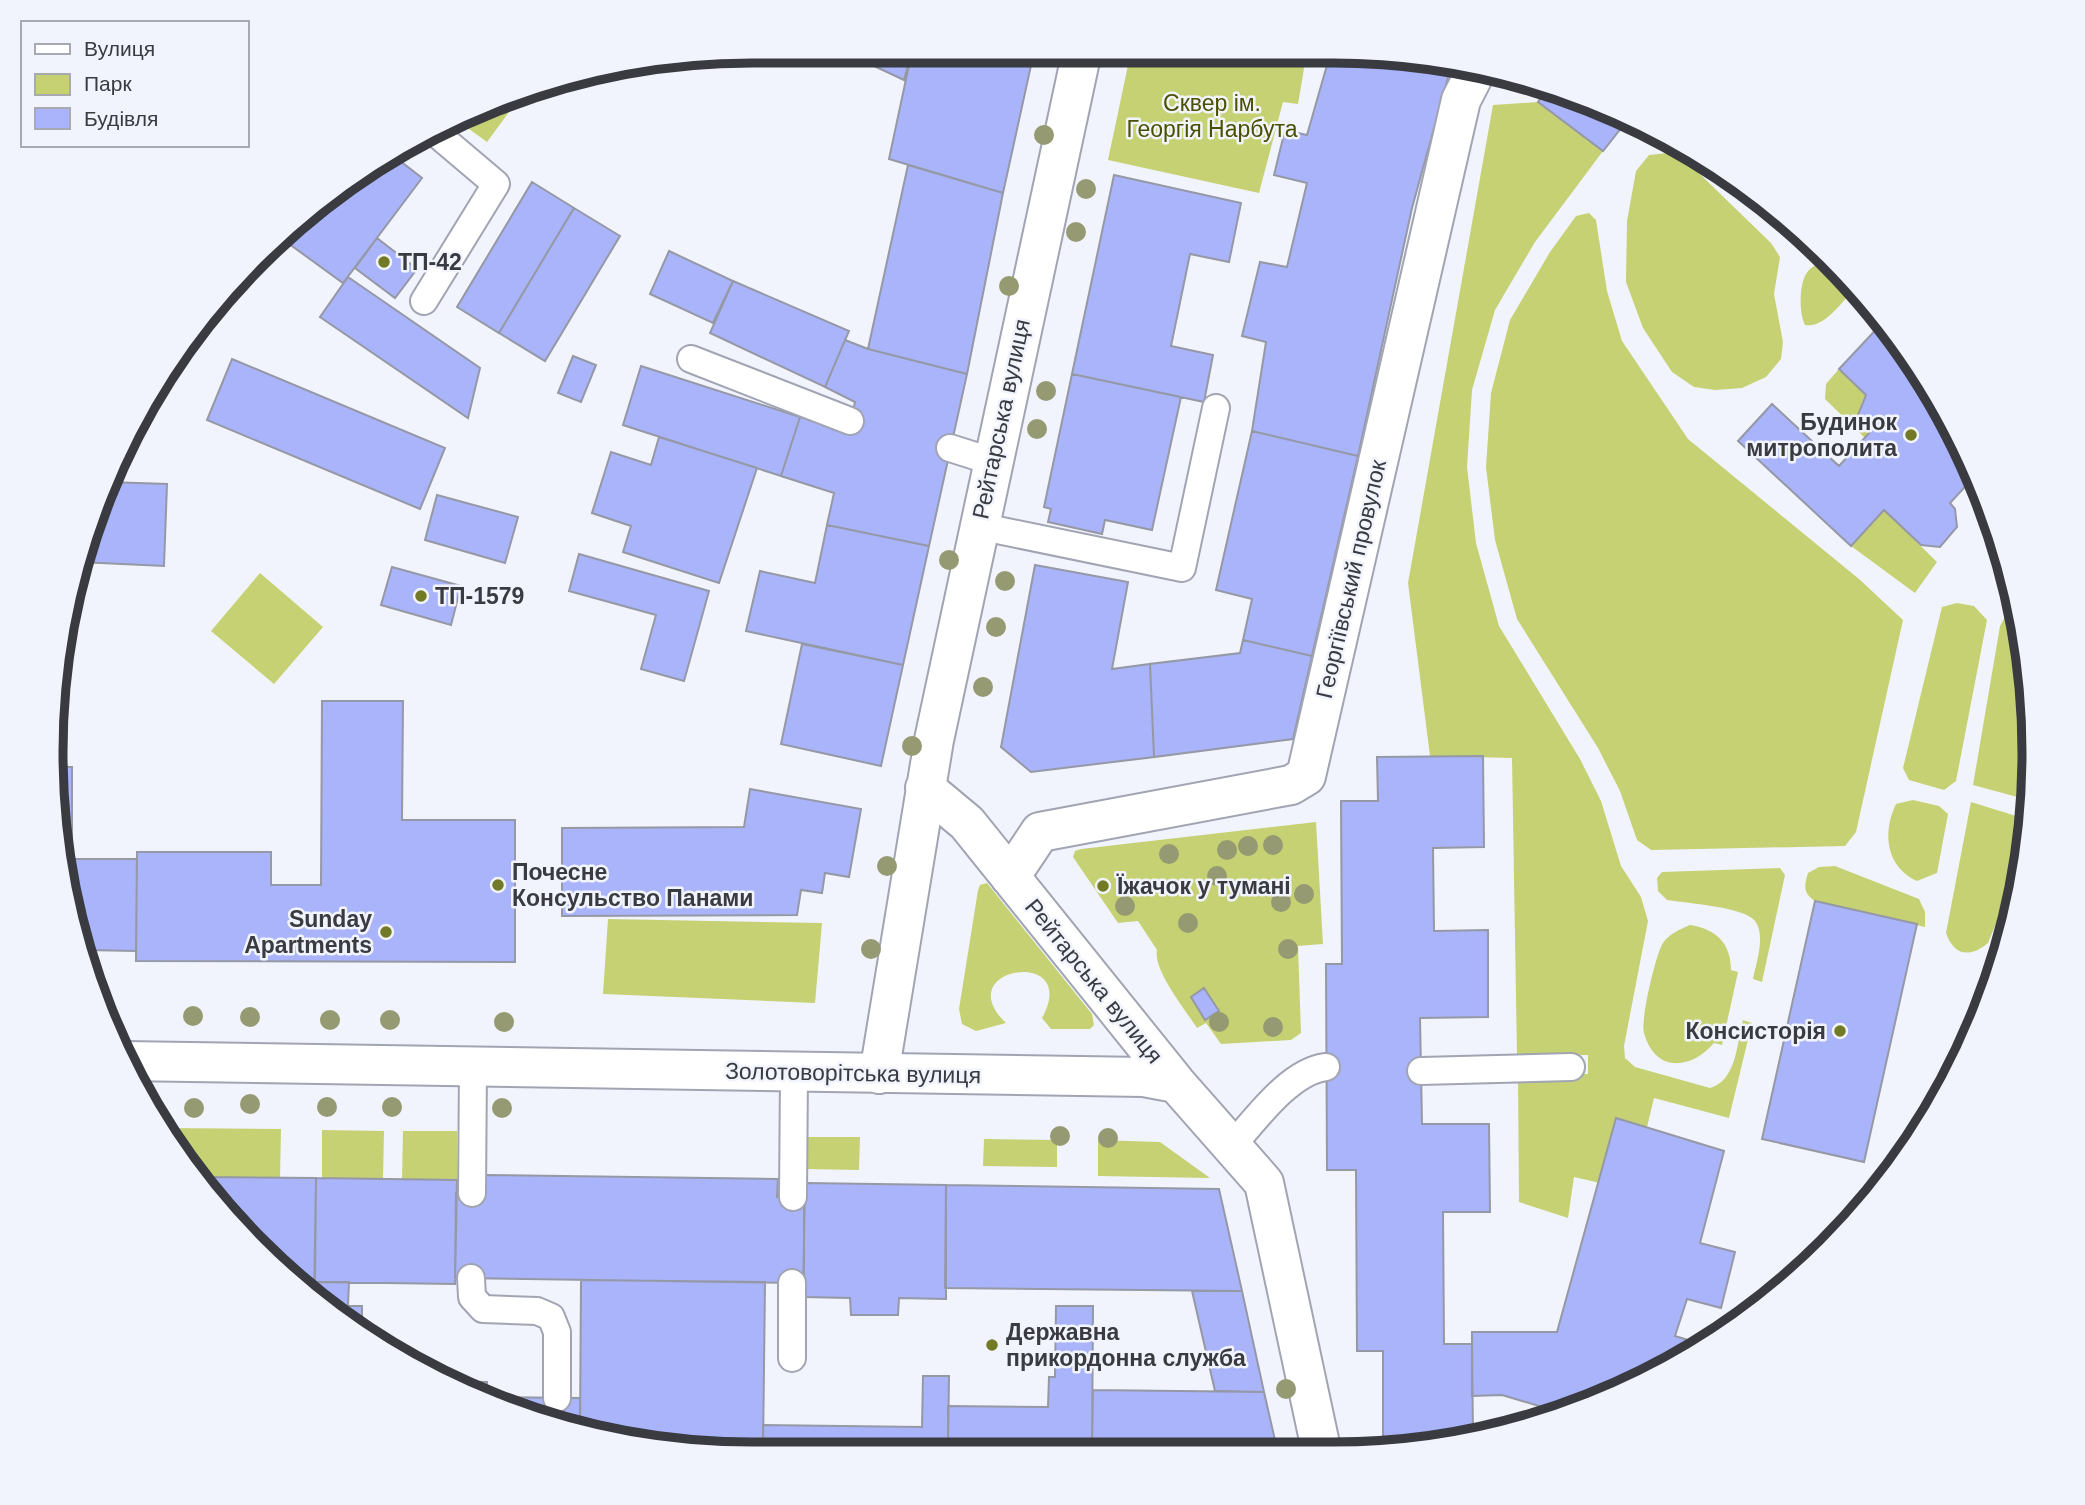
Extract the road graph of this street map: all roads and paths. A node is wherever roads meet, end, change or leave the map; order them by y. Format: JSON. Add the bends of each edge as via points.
{"nodes":[{"id":1,"x":1075,"y":63,"type":"edge"},
{"id":2,"x":1473,"y":77,"type":"edge"},
{"id":3,"x":441,"y":138,"type":"edge"},
{"id":4,"x":424,"y":301,"type":"dead end"},
{"id":5,"x":691,"y":359,"type":"dead end"},
{"id":6,"x":1216,"y":408,"type":"dead end"},
{"id":7,"x":850,"y":421,"type":"dead end"},
{"id":8,"x":950,"y":448,"type":"dead end"},
{"id":9,"x":991,"y":461,"type":"junction"},
{"id":10,"x":978,"y":526,"type":"junction"},
{"id":11,"x":925,"y":788,"type":"junction"},
{"id":12,"x":1010,"y":877,"type":"junction"},
{"id":13,"x":136,"y":1061,"type":"edge"},
{"id":14,"x":473,"y":1067,"type":"junction"},
{"id":15,"x":1326,"y":1067,"type":"dead end"},
{"id":16,"x":1571,"y":1067,"type":"dead end"},
{"id":17,"x":1421,"y":1071,"type":"dead end"},
{"id":18,"x":794,"y":1072,"type":"junction"},
{"id":19,"x":880,"y":1074,"type":"junction"},
{"id":20,"x":1176,"y":1083,"type":"junction"},
{"id":21,"x":1232,"y":1146,"type":"junction"},
{"id":22,"x":472,"y":1194,"type":"dead end"},
{"id":23,"x":793,"y":1197,"type":"dead end"},
{"id":24,"x":471,"y":1278,"type":"dead end"},
{"id":25,"x":792,"y":1283,"type":"dead end"},
{"id":26,"x":792,"y":1357,"type":"dead end"},
{"id":27,"x":556,"y":1398,"type":"dead end"},
{"id":28,"x":1320,"y":1442,"type":"edge"}],
"edges":[{"from":1,"to":9,"type":"street","name":"Рейтарська вулиця"},
{"from":2,"to":12,"type":"street","name":"Георгіївський провулок","via":[[1461,100],[1306,776],[1291,785],[1040,832]]},
{"from":3,"to":4,"type":"lane","via":[[496,184]]},
{"from":5,"to":7,"type":"lane"},
{"from":6,"to":10,"type":"lane","via":[[1182,568]]},
{"from":8,"to":9,"type":"lane"},
{"from":9,"to":10,"type":"street","name":"Рейтарська вулиця"},
{"from":10,"to":11,"type":"street","name":"Рейтарська вулиця"},
{"from":11,"to":12,"type":"street","name":"Рейтарська вулиця","via":[[967,823]]},
{"from":11,"to":19,"type":"street","name":"Рейтарська вулиця"},
{"from":12,"to":20,"type":"street","name":"Рейтарська вулиця"},
{"from":13,"to":14,"type":"street","name":"Золотоворітська вулиця"},
{"from":14,"to":18,"type":"street","name":"Золотоворітська вулиця"},
{"from":14,"to":22,"type":"lane"},
{"from":15,"to":21,"type":"lane","via":[[1313,1068],[1272,1100]]},
{"from":16,"to":17,"type":"lane"},
{"from":18,"to":19,"type":"street","name":"Золотоворітська вулиця"},
{"from":18,"to":23,"type":"lane"},
{"from":19,"to":20,"type":"street","name":"Золотоворітська вулиця","via":[[1144,1077]]},
{"from":20,"to":21,"type":"street"},
{"from":21,"to":28,"type":"street","via":[[1264,1183]]},
{"from":24,"to":27,"type":"lane","via":[[472,1297],[483,1308],[537,1311],[556,1324]]},
{"from":25,"to":26,"type":"lane"}]}
